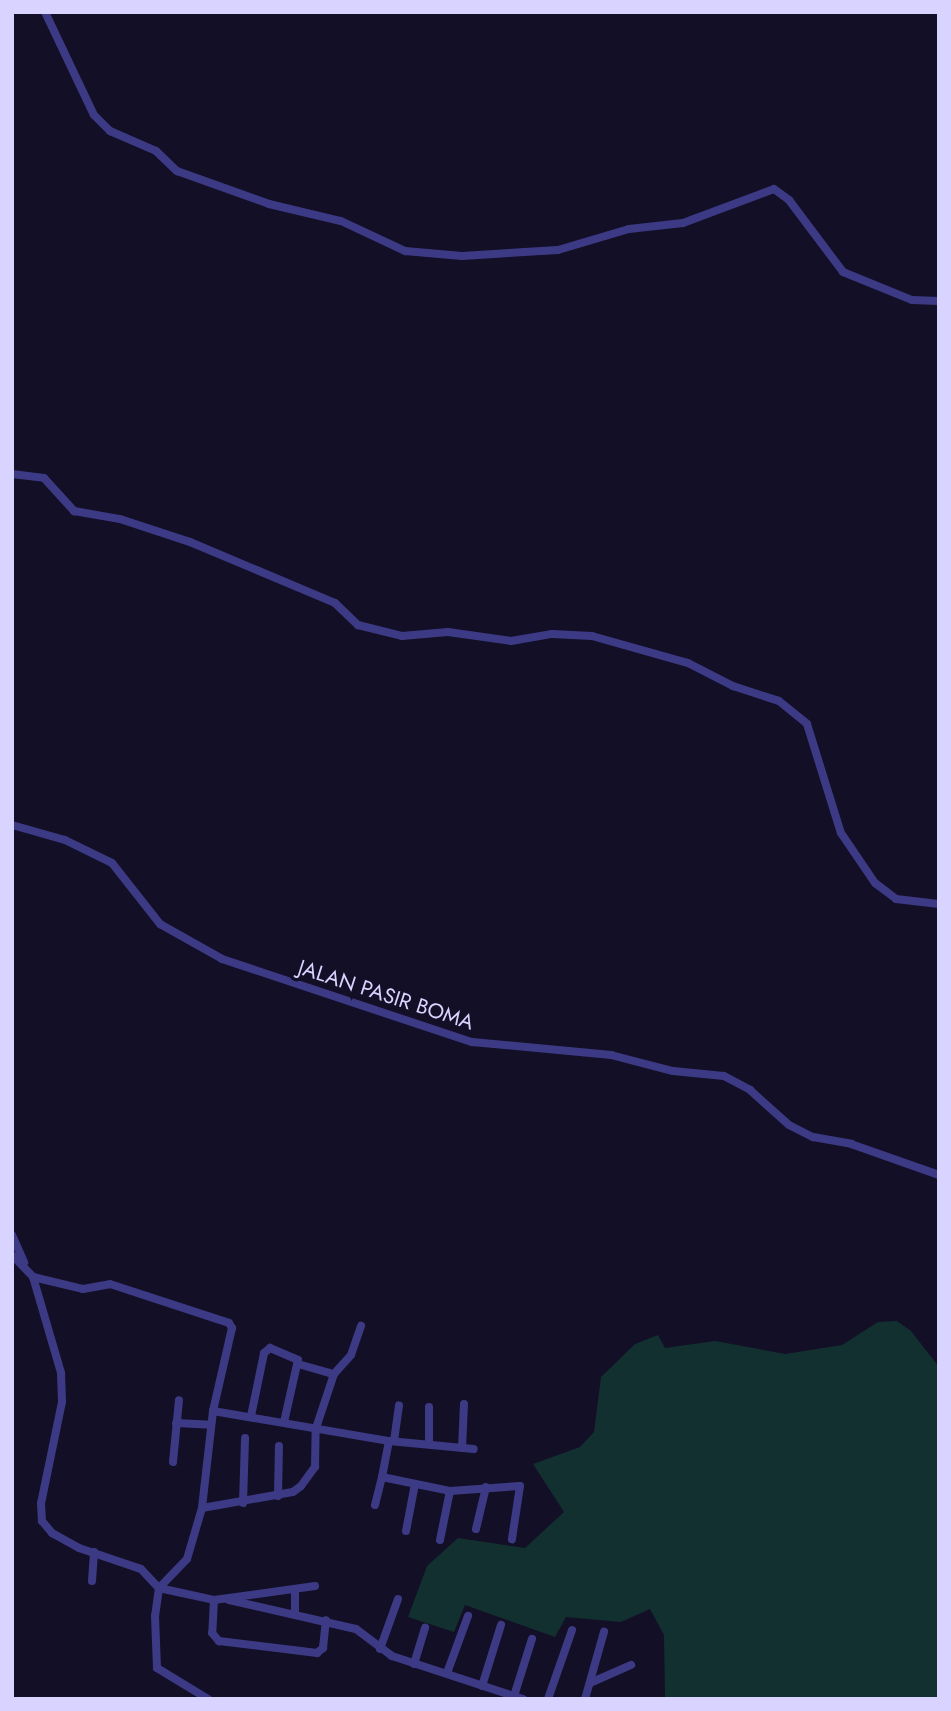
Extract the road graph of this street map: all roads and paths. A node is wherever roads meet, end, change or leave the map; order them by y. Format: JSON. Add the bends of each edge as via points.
{"nodes":[{"id":1,"x":45,"y":12,"type":"edge"},
{"id":2,"x":939,"y":301,"type":"edge"},
{"id":3,"x":12,"y":474,"type":"edge"},
{"id":4,"x":12,"y":825,"type":"edge"},
{"id":5,"x":939,"y":904,"type":"edge"},
{"id":6,"x":939,"y":1175,"type":"edge"},
{"id":7,"x":12,"y":1234,"type":"edge"},
{"id":8,"x":12,"y":1255,"type":"edge"},
{"id":9,"x":24,"y":1262,"type":"junction"},
{"id":10,"x":33,"y":1277,"type":"junction"},
{"id":11,"x":362,"y":1326,"type":"dead end"},
{"id":12,"x":298,"y":1364,"type":"junction"},
{"id":13,"x":334,"y":1374,"type":"junction"},
{"id":14,"x":178,"y":1400,"type":"dead end"},
{"id":15,"x":464,"y":1404,"type":"dead end"},
{"id":16,"x":399,"y":1405,"type":"dead end"},
{"id":17,"x":429,"y":1407,"type":"dead end"},
{"id":18,"x":213,"y":1411,"type":"junction"},
{"id":19,"x":251,"y":1416,"type":"junction"},
{"id":20,"x":284,"y":1422,"type":"junction"},
{"id":21,"x":176,"y":1423,"type":"junction"},
{"id":22,"x":211,"y":1425,"type":"junction"},
{"id":23,"x":316,"y":1429,"type":"junction"},
{"id":24,"x":245,"y":1438,"type":"dead end"},
{"id":25,"x":391,"y":1441,"type":"junction"},
{"id":26,"x":429,"y":1444,"type":"junction"},
{"id":27,"x":279,"y":1446,"type":"dead end"},
{"id":28,"x":462,"y":1448,"type":"junction"},
{"id":29,"x":474,"y":1449,"type":"dead end"},
{"id":30,"x":173,"y":1462,"type":"dead end"},
{"id":31,"x":383,"y":1477,"type":"junction"},
{"id":32,"x":415,"y":1483,"type":"junction"},
{"id":33,"x":486,"y":1488,"type":"junction"},
{"id":34,"x":450,"y":1490,"type":"junction"},
{"id":35,"x":278,"y":1496,"type":"junction"},
{"id":36,"x":243,"y":1503,"type":"junction"},
{"id":37,"x":375,"y":1505,"type":"dead end"},
{"id":38,"x":202,"y":1508,"type":"junction"},
{"id":39,"x":476,"y":1530,"type":"dead end"},
{"id":40,"x":406,"y":1531,"type":"dead end"},
{"id":41,"x":512,"y":1539,"type":"dead end"},
{"id":42,"x":440,"y":1540,"type":"dead end"},
{"id":43,"x":94,"y":1552,"type":"junction"},
{"id":44,"x":92,"y":1581,"type":"dead end"},
{"id":45,"x":315,"y":1586,"type":"dead end"},
{"id":46,"x":159,"y":1588,"type":"junction"},
{"id":47,"x":295,"y":1589,"type":"junction"},
{"id":48,"x":398,"y":1598,"type":"dead end"},
{"id":49,"x":214,"y":1600,"type":"junction"},
{"id":50,"x":229,"y":1601,"type":"junction"},
{"id":51,"x":295,"y":1612,"type":"junction"},
{"id":52,"x":468,"y":1616,"type":"dead end"},
{"id":53,"x":326,"y":1620,"type":"junction"},
{"id":54,"x":501,"y":1625,"type":"dead end"},
{"id":55,"x":425,"y":1628,"type":"dead end"},
{"id":56,"x":572,"y":1630,"type":"dead end"},
{"id":57,"x":604,"y":1632,"type":"dead end"},
{"id":58,"x":532,"y":1639,"type":"dead end"},
{"id":59,"x":380,"y":1649,"type":"junction"},
{"id":60,"x":414,"y":1664,"type":"junction"},
{"id":61,"x":631,"y":1665,"type":"dead end"},
{"id":62,"x":447,"y":1673,"type":"junction"},
{"id":63,"x":590,"y":1683,"type":"junction"},
{"id":64,"x":482,"y":1686,"type":"junction"},
{"id":65,"x":518,"y":1697,"type":"edge"},
{"id":66,"x":208,"y":1699,"type":"edge"},
{"id":67,"x":548,"y":1699,"type":"edge"},
{"id":68,"x":585,"y":1699,"type":"edge"}],
"edges":[{"from":1,"to":2,"type":"street","via":[[94,115],[110,131],[156,151],[177,171],[268,204],[341,221],[405,251],[462,256],[558,250],[629,229],[683,223],[774,189],[789,200],[844,272],[912,300]]},
{"from":3,"to":5,"type":"street","via":[[44,478],[74,511],[120,519],[190,542],[339,605],[358,625],[402,636],[447,632],[511,641],[552,634],[592,636],[688,663],[733,686],[779,701],[807,724],[841,833],[875,883],[896,898]]},
{"from":4,"to":6,"type":"street","name":"JALAN PASIR BOMA","via":[[65,840],[112,863],[166,930],[222,959],[472,1042],[611,1055],[673,1071],[724,1076],[750,1090],[789,1125],[813,1137],[851,1144]]},
{"from":7,"to":9,"type":"street"},
{"from":8,"to":9,"type":"street"},
{"from":9,"to":10,"type":"street"},
{"from":10,"to":18,"type":"street","via":[[83,1289],[110,1284],[229,1323],[234,1334]]},
{"from":10,"to":43,"type":"street","via":[[53,1337],[62,1394],[40,1515],[62,1540]]},
{"from":11,"to":13,"type":"street","via":[[351,1355]]},
{"from":12,"to":13,"type":"street"},
{"from":12,"to":19,"type":"street","via":[[292,1354],[266,1350]]},
{"from":12,"to":20,"type":"street"},
{"from":13,"to":23,"type":"street"},
{"from":14,"to":21,"type":"street"},
{"from":15,"to":28,"type":"street"},
{"from":16,"to":25,"type":"street"},
{"from":17,"to":26,"type":"street"},
{"from":18,"to":19,"type":"street"},
{"from":18,"to":22,"type":"street"},
{"from":19,"to":20,"type":"street"},
{"from":20,"to":23,"type":"street"},
{"from":21,"to":22,"type":"street"},
{"from":21,"to":30,"type":"street"},
{"from":22,"to":38,"type":"street"},
{"from":23,"to":25,"type":"street"},
{"from":23,"to":35,"type":"street","via":[[314,1469],[298,1490]]},
{"from":24,"to":36,"type":"street"},
{"from":25,"to":26,"type":"street"},
{"from":25,"to":31,"type":"street"},
{"from":26,"to":28,"type":"street"},
{"from":27,"to":35,"type":"street"},
{"from":28,"to":29,"type":"street"},
{"from":31,"to":32,"type":"street"},
{"from":31,"to":37,"type":"street"},
{"from":32,"to":34,"type":"street"},
{"from":32,"to":40,"type":"street"},
{"from":33,"to":34,"type":"street"},
{"from":33,"to":39,"type":"street"},
{"from":33,"to":41,"type":"street","via":[[515,1484],[522,1488]]},
{"from":34,"to":42,"type":"street"},
{"from":35,"to":36,"type":"street"},
{"from":36,"to":38,"type":"street"},
{"from":38,"to":46,"type":"street","via":[[187,1559]]},
{"from":43,"to":44,"type":"street"},
{"from":43,"to":46,"type":"street","via":[[141,1569]]},
{"from":45,"to":47,"type":"street"},
{"from":46,"to":49,"type":"street"},
{"from":46,"to":66,"type":"street","via":[[154,1648],[158,1668]]},
{"from":47,"to":50,"type":"street"},
{"from":47,"to":51,"type":"street"},
{"from":48,"to":59,"type":"street"},
{"from":49,"to":50,"type":"street"},
{"from":49,"to":53,"type":"street","via":[[212,1633],[219,1641],[317,1653],[323,1648]]},
{"from":50,"to":51,"type":"street"},
{"from":51,"to":53,"type":"street"},
{"from":52,"to":62,"type":"street"},
{"from":53,"to":59,"type":"street","via":[[356,1629]]},
{"from":54,"to":64,"type":"street"},
{"from":55,"to":60,"type":"street"},
{"from":56,"to":67,"type":"street"},
{"from":57,"to":63,"type":"street"},
{"from":58,"to":65,"type":"street"},
{"from":59,"to":60,"type":"street"},
{"from":60,"to":62,"type":"street"},
{"from":61,"to":63,"type":"street"},
{"from":62,"to":64,"type":"street"},
{"from":63,"to":68,"type":"street"},
{"from":64,"to":65,"type":"street"}]}
